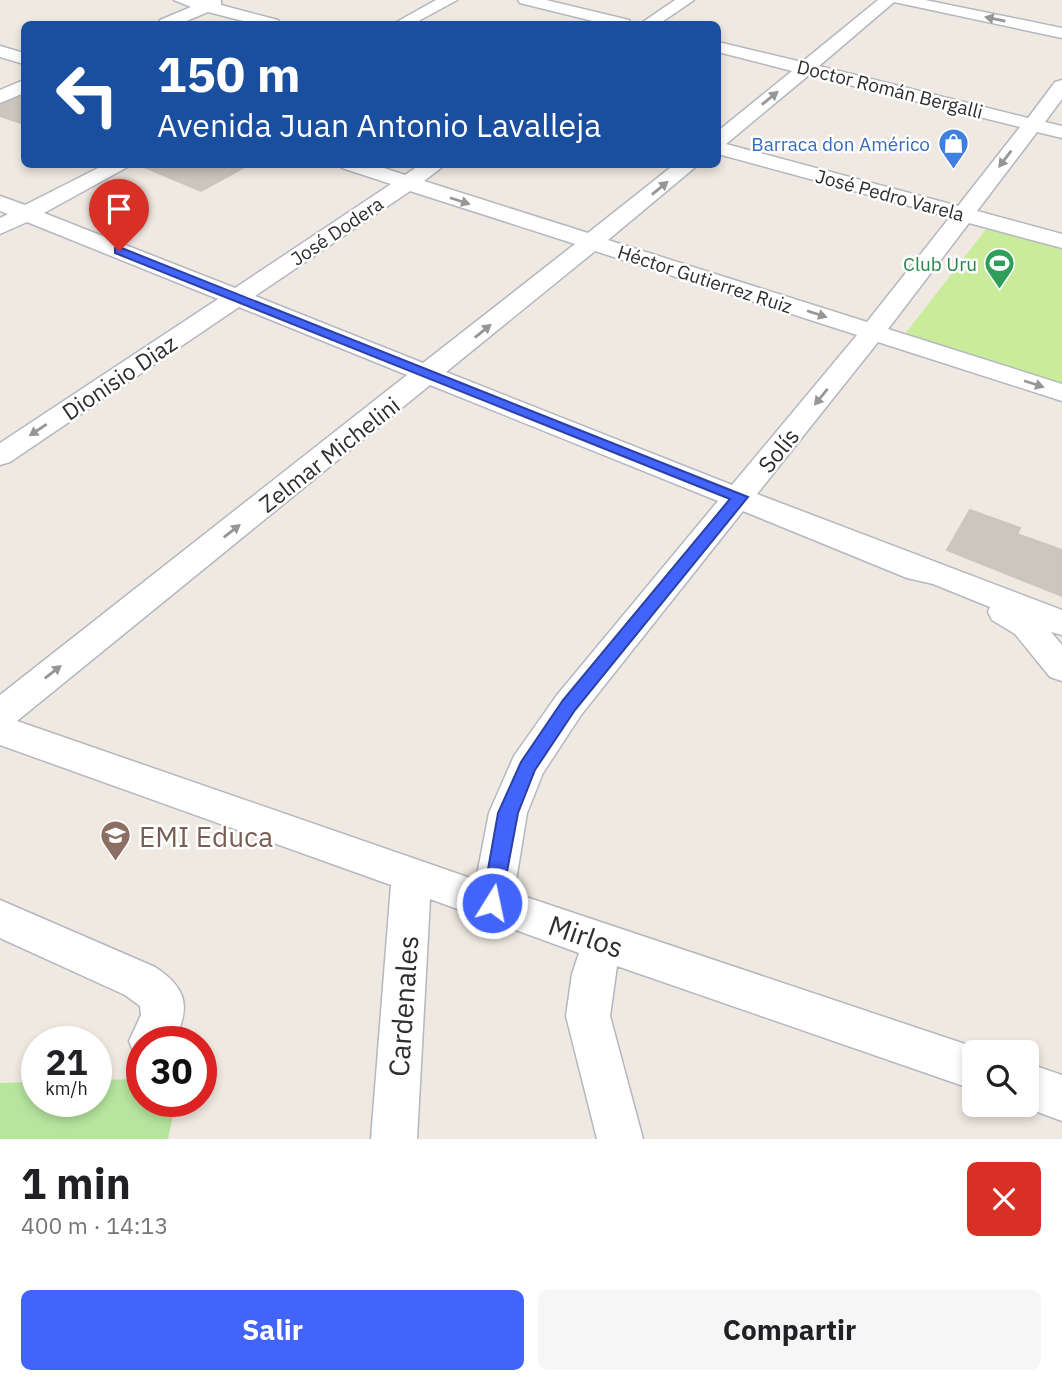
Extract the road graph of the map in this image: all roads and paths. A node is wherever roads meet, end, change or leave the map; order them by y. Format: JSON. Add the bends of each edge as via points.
{"nodes":[{"id":1,"x":182,"y":0,"type":"edge"},
{"id":2,"x":449,"y":0,"type":"edge"},
{"id":3,"x":526,"y":0,"type":"edge"},
{"id":4,"x":686,"y":0,"type":"edge"},
{"id":5,"x":888,"y":0,"type":"edge"},
{"id":6,"x":901,"y":0,"type":"edge"},
{"id":7,"x":215,"y":3,"type":"edge"},
{"id":8,"x":173,"y":21,"type":"edge"},
{"id":9,"x":264,"y":21,"type":"edge"},
{"id":10,"x":407,"y":21,"type":"edge"},
{"id":11,"x":611,"y":21,"type":"edge"},
{"id":12,"x":653,"y":21,"type":"edge"},
{"id":13,"x":1062,"y":33,"type":"edge"},
{"id":14,"x":721,"y":48,"type":"edge"},
{"id":15,"x":0,"y":51,"type":"edge"},
{"id":16,"x":21,"y":57,"type":"edge"},
{"id":17,"x":806,"y":69,"type":"junction"},
{"id":18,"x":1062,"y":86,"type":"edge"},
{"id":19,"x":21,"y":87,"type":"edge"},
{"id":20,"x":0,"y":97,"type":"edge"},
{"id":21,"x":1032,"y":124,"type":"junction"},
{"id":22,"x":1062,"y":132,"type":"edge"},
{"id":23,"x":721,"y":139,"type":"edge"},
{"id":24,"x":721,"y":149,"type":"edge"},
{"id":25,"x":115,"y":168,"type":"edge"},
{"id":26,"x":361,"y":168,"type":"edge"},
{"id":27,"x":430,"y":168,"type":"edge"},
{"id":28,"x":684,"y":168,"type":"edge"},
{"id":29,"x":407,"y":184,"type":"junction"},
{"id":30,"x":0,"y":203,"type":"edge"},
{"id":31,"x":26,"y":214,"type":"junction"},
{"id":32,"x":964,"y":215,"type":"junction"},
{"id":33,"x":0,"y":227,"type":"edge"},
{"id":34,"x":1062,"y":241,"type":"edge"},
{"id":35,"x":592,"y":243,"type":"junction"},
{"id":36,"x":238,"y":298,"type":"junction"},
{"id":37,"x":873,"y":332,"type":"junction"},
{"id":38,"x":430,"y":374,"type":"junction"},
{"id":39,"x":1062,"y":393,"type":"edge"},
{"id":40,"x":0,"y":456,"type":"edge"},
{"id":41,"x":740,"y":497,"type":"junction"},
{"id":42,"x":918,"y":570,"type":"junction"},
{"id":43,"x":1062,"y":623,"type":"edge"},
{"id":44,"x":1062,"y":668,"type":"edge"},
{"id":45,"x":0,"y":715,"type":"edge"},
{"id":46,"x":0,"y":730,"type":"edge"},
{"id":47,"x":412,"y":873,"type":"junction"},
{"id":48,"x":492,"y":903,"type":"junction"},
{"id":49,"x":0,"y":918,"type":"edge"},
{"id":50,"x":604,"y":943,"type":"junction"},
{"id":51,"x":159,"y":1026,"type":"edge"},
{"id":52,"x":962,"y":1064,"type":"edge"},
{"id":53,"x":394,"y":1139,"type":"edge"},
{"id":54,"x":620,"y":1139,"type":"edge"}],
"edges":[{"from":1,"to":7,"type":"street"},
{"from":2,"to":10,"type":"street"},
{"from":3,"to":11,"type":"street"},
{"from":4,"to":12,"type":"street"},
{"from":5,"to":17,"type":"street"},
{"from":13,"to":6,"type":"street","one_way":true},
{"from":7,"to":8,"type":"street"},
{"from":7,"to":9,"type":"street"},
{"from":14,"to":17,"type":"street","name":"Doctor Román Bergalli"},
{"from":15,"to":16,"type":"street"},
{"from":17,"to":21,"type":"street","name":"Doctor Román Bergalli"},
{"from":23,"to":17,"type":"street","one_way":true},
{"from":18,"to":21,"type":"street","name":"Solís"},
{"from":19,"to":20,"type":"street"},
{"from":21,"to":22,"type":"street","name":"Doctor Román Bergalli"},
{"from":21,"to":32,"type":"street","name":"Solís","one_way":true},
{"from":24,"to":32,"type":"street","name":"José Pedro Varela"},
{"from":25,"to":31,"type":"street"},
{"from":26,"to":29,"type":"street","name":"Héctor Gutierrez Ruiz"},
{"from":27,"to":29,"type":"street","name":"José Dodera"},
{"from":35,"to":28,"type":"street","name":"Zelmar Michelini","one_way":true},
{"from":29,"to":35,"type":"street","name":"Héctor Gutierrez Ruiz","one_way":true},
{"from":29,"to":36,"type":"street","name":"José Dodera"},
{"from":30,"to":31,"type":"street"},
{"from":31,"to":33,"type":"street"},
{"from":31,"to":36,"type":"street"},
{"from":32,"to":34,"type":"street","name":"José Pedro Varela"},
{"from":32,"to":37,"type":"street","name":"Solís"},
{"from":35,"to":37,"type":"street","name":"Héctor Gutierrez Ruiz","one_way":true},
{"from":38,"to":35,"type":"street","name":"Zelmar Michelini","one_way":true},
{"from":36,"to":38,"type":"street"},
{"from":36,"to":40,"type":"street","name":"Dionisio Diaz","one_way":true},
{"from":37,"to":39,"type":"street","name":"Héctor Gutierrez Ruiz","one_way":true},
{"from":37,"to":41,"type":"street","name":"Solís","one_way":true},
{"from":38,"to":41,"type":"street"},
{"from":45,"to":38,"type":"street","name":"Zelmar Michelini","one_way":true},
{"from":41,"to":42,"type":"street"},
{"from":41,"to":48,"type":"street","name":"Solís","via":[[569,705],[527,767],[508,813]]},
{"from":42,"to":43,"type":"street"},
{"from":42,"to":44,"type":"street","via":[[1027,626]]},
{"from":46,"to":47,"type":"street","name":"Mirlos"},
{"from":47,"to":48,"type":"street","name":"Mirlos"},
{"from":47,"to":53,"type":"street","name":"Cardenales"},
{"from":48,"to":50,"type":"street","name":"Mirlos"},
{"from":49,"to":51,"type":"street","via":[[140,981],[161,995],[163,1018]]},
{"from":50,"to":52,"type":"street","name":"Mirlos"},
{"from":50,"to":54,"type":"street","via":[[593,974],[588,1016]]}]}
